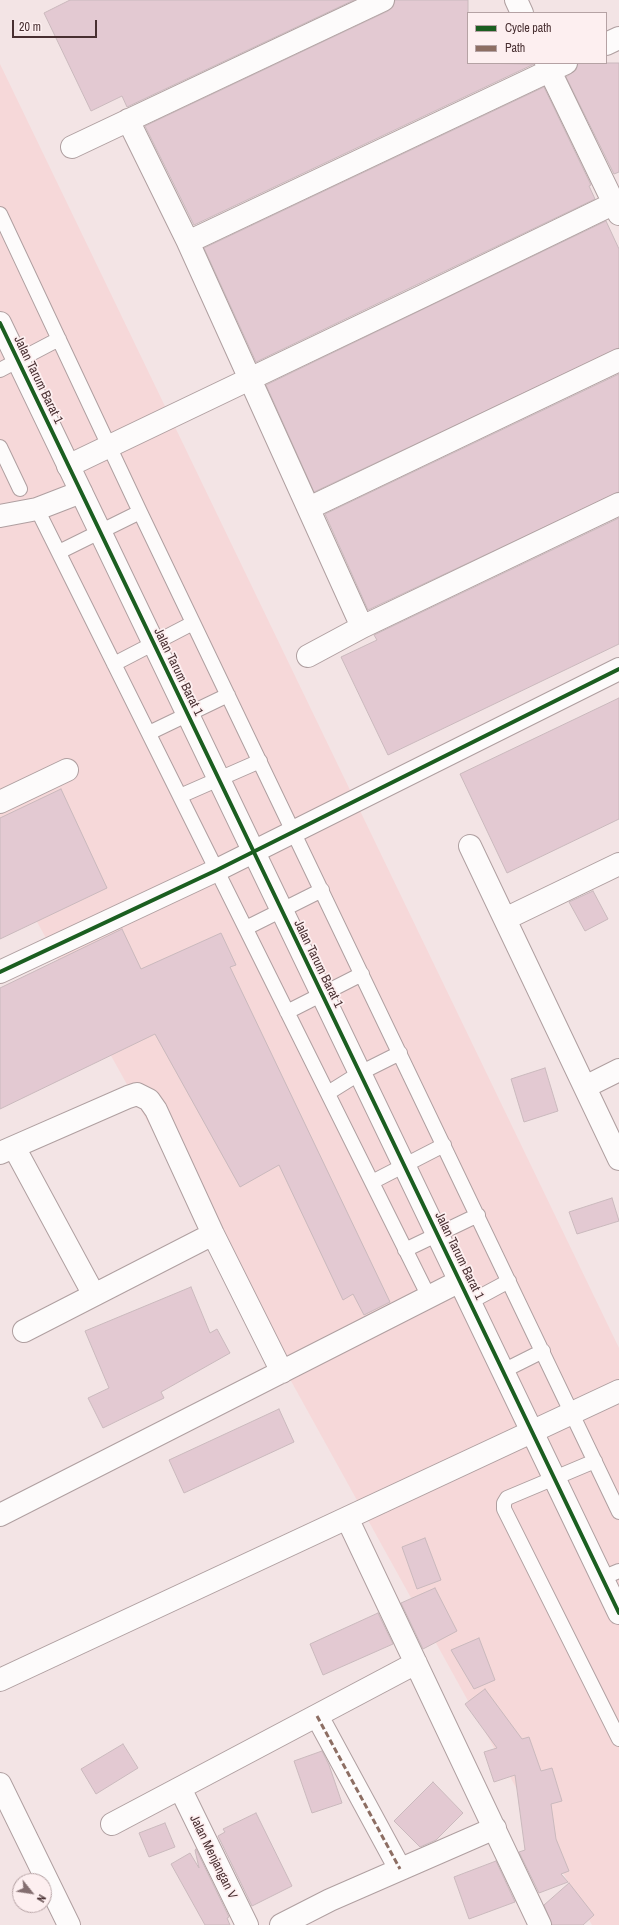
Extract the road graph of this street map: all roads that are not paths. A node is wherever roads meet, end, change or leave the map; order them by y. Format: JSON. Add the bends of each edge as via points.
{"nodes":[{"id":1,"x":383,"y":0,"type":"edge"},
{"id":2,"x":516,"y":0,"type":"edge"},
{"id":3,"x":522,"y":12,"type":"edge"},
{"id":4,"x":619,"y":38,"type":"edge"},
{"id":5,"x":607,"y":44,"type":"edge"},
{"id":6,"x":554,"y":65,"type":"edge"},
{"id":7,"x":128,"y":120,"type":"junction"},
{"id":8,"x":72,"y":147,"type":"dead end"},
{"id":9,"x":617,"y":206,"type":"edge"},
{"id":10,"x":0,"y":214,"type":"edge"},
{"id":11,"x":188,"y":242,"type":"junction"},
{"id":12,"x":0,"y":323,"type":"edge"},
{"id":13,"x":58,"y":339,"type":"junction"},
{"id":14,"x":619,"y":360,"type":"edge"},
{"id":15,"x":9,"y":365,"type":"edge"},
{"id":16,"x":249,"y":379,"type":"junction"},
{"id":17,"x":108,"y":446,"type":"junction"},
{"id":18,"x":0,"y":447,"type":"edge"},
{"id":19,"x":68,"y":466,"type":"junction"},
{"id":20,"x":20,"y":489,"type":"dead end"},
{"id":21,"x":81,"y":492,"type":"junction"},
{"id":22,"x":619,"y":504,"type":"edge"},
{"id":23,"x":309,"y":508,"type":"junction"},
{"id":24,"x":37,"y":509,"type":"junction"},
{"id":25,"x":140,"y":512,"type":"junction"},
{"id":26,"x":0,"y":516,"type":"edge"},
{"id":27,"x":100,"y":532,"type":"junction"},
{"id":28,"x":59,"y":552,"type":"junction"},
{"id":29,"x":193,"y":623,"type":"junction"},
{"id":30,"x":362,"y":626,"type":"junction"},
{"id":31,"x":154,"y":644,"type":"junction"},
{"id":32,"x":308,"y":656,"type":"dead end"},
{"id":33,"x":114,"y":664,"type":"junction"},
{"id":34,"x":619,"y":669,"type":"edge"},
{"id":35,"x":228,"y":695,"type":"junction"},
{"id":36,"x":188,"y":715,"type":"junction"},
{"id":37,"x":149,"y":733,"type":"junction"},
{"id":38,"x":260,"y":761,"type":"junction"},
{"id":39,"x":67,"y":770,"type":"dead end"},
{"id":40,"x":218,"y":779,"type":"junction"},
{"id":41,"x":180,"y":796,"type":"junction"},
{"id":42,"x":0,"y":801,"type":"edge"},
{"id":43,"x":294,"y":832,"type":"junction"},
{"id":44,"x":470,"y":846,"type":"dead end"},
{"id":45,"x":254,"y":852,"type":"junction"},
{"id":46,"x":618,"y":869,"type":"edge"},
{"id":47,"x":217,"y":870,"type":"junction"},
{"id":48,"x":322,"y":890,"type":"junction"},
{"id":49,"x":282,"y":910,"type":"junction"},
{"id":50,"x":505,"y":919,"type":"junction"},
{"id":51,"x":246,"y":928,"type":"junction"},
{"id":52,"x":0,"y":972,"type":"edge"},
{"id":53,"x":362,"y":974,"type":"junction"},
{"id":54,"x":322,"y":994,"type":"junction"},
{"id":55,"x":287,"y":1012,"type":"junction"},
{"id":56,"x":400,"y":1053,"type":"junction"},
{"id":57,"x":619,"y":1070,"type":"edge"},
{"id":58,"x":360,"y":1073,"type":"junction"},
{"id":59,"x":585,"y":1086,"type":"junction"},
{"id":60,"x":328,"y":1093,"type":"junction"},
{"id":61,"x":444,"y":1145,"type":"junction"},
{"id":62,"x":7,"y":1150,"type":"edge"},
{"id":63,"x":619,"y":1158,"type":"edge"},
{"id":64,"x":404,"y":1165,"type":"junction"},
{"id":65,"x":372,"y":1182,"type":"junction"},
{"id":66,"x":478,"y":1215,"type":"junction"},
{"id":67,"x":213,"y":1234,"type":"junction"},
{"id":68,"x":438,"y":1235,"type":"junction"},
{"id":69,"x":405,"y":1250,"type":"junction"},
{"id":70,"x":460,"y":1281,"type":"junction"},
{"id":71,"x":509,"y":1281,"type":"junction"},
{"id":72,"x":94,"y":1295,"type":"junction"},
{"id":73,"x":429,"y":1297,"type":"junction"},
{"id":74,"x":470,"y":1302,"type":"junction"},
{"id":75,"x":24,"y":1331,"type":"dead end"},
{"id":76,"x":543,"y":1351,"type":"junction"},
{"id":77,"x":503,"y":1371,"type":"junction"},
{"id":78,"x":282,"y":1372,"type":"junction"},
{"id":79,"x":619,"y":1391,"type":"edge"},
{"id":80,"x":572,"y":1413,"type":"junction"},
{"id":81,"x":532,"y":1432,"type":"junction"},
{"id":82,"x":595,"y":1461,"type":"junction"},
{"id":83,"x":554,"y":1477,"type":"junction"},
{"id":84,"x":619,"y":1512,"type":"edge"},
{"id":85,"x":0,"y":1515,"type":"edge"},
{"id":86,"x":347,"y":1518,"type":"junction"},
{"id":87,"x":610,"y":1574,"type":"edge"},
{"id":88,"x":619,"y":1613,"type":"edge"},
{"id":89,"x":416,"y":1663,"type":"junction"},
{"id":90,"x":0,"y":1680,"type":"edge"},
{"id":91,"x":317,"y":1716,"type":"junction"},
{"id":92,"x":619,"y":1739,"type":"edge"},
{"id":93,"x":0,"y":1784,"type":"edge"},
{"id":94,"x":180,"y":1788,"type":"junction"},
{"id":95,"x":112,"y":1824,"type":"dead end"},
{"id":96,"x":495,"y":1828,"type":"junction"},
{"id":97,"x":400,"y":1869,"type":"junction"},
{"id":98,"x":69,"y":1925,"type":"edge"},
{"id":99,"x":246,"y":1925,"type":"edge"},
{"id":100,"x":281,"y":1925,"type":"edge"},
{"id":101,"x":540,"y":1925,"type":"edge"}],
"edges":[{"from":1,"to":7,"type":"street"},
{"from":2,"to":3,"type":"street"},
{"from":4,"to":5,"type":"street"},
{"from":6,"to":9,"type":"street"},
{"from":6,"to":11,"type":"street"},
{"from":7,"to":8,"type":"street"},
{"from":7,"to":11,"type":"street"},
{"from":9,"to":16,"type":"street"},
{"from":10,"to":13,"type":"lane"},
{"from":11,"to":16,"type":"street"},
{"from":12,"to":15,"type":"street","name":"Jalan Tarum Barat 1"},
{"from":13,"to":15,"type":"lane"},
{"from":13,"to":17,"type":"lane"},
{"from":14,"to":23,"type":"street"},
{"from":15,"to":19,"type":"street","name":"Jalan Tarum Barat 1"},
{"from":16,"to":17,"type":"street"},
{"from":16,"to":23,"type":"street"},
{"from":17,"to":19,"type":"street"},
{"from":17,"to":25,"type":"lane"},
{"from":18,"to":20,"type":"lane"},
{"from":19,"to":21,"type":"street","name":"Jalan Tarum Barat 1"},
{"from":21,"to":24,"type":"street"},
{"from":21,"to":27,"type":"street","name":"Jalan Tarum Barat 1"},
{"from":22,"to":30,"type":"street"},
{"from":23,"to":30,"type":"street"},
{"from":24,"to":26,"type":"street"},
{"from":24,"to":28,"type":"lane"},
{"from":25,"to":27,"type":"lane"},
{"from":25,"to":29,"type":"lane"},
{"from":27,"to":28,"type":"lane"},
{"from":27,"to":31,"type":"street","name":"Jalan Tarum Barat 1"},
{"from":28,"to":33,"type":"lane"},
{"from":29,"to":31,"type":"lane"},
{"from":29,"to":35,"type":"lane"},
{"from":30,"to":32,"type":"street"},
{"from":31,"to":33,"type":"lane"},
{"from":31,"to":36,"type":"street","name":"Jalan Tarum Barat 1"},
{"from":33,"to":37,"type":"lane"},
{"from":34,"to":43,"type":"street"},
{"from":35,"to":36,"type":"lane"},
{"from":35,"to":38,"type":"lane"},
{"from":36,"to":37,"type":"lane"},
{"from":36,"to":40,"type":"street","name":"Jalan Tarum Barat 1"},
{"from":37,"to":41,"type":"lane"},
{"from":38,"to":40,"type":"lane"},
{"from":38,"to":43,"type":"lane"},
{"from":39,"to":42,"type":"street"},
{"from":40,"to":41,"type":"lane"},
{"from":40,"to":45,"type":"street","name":"Jalan Tarum Barat 1"},
{"from":41,"to":47,"type":"lane"},
{"from":43,"to":45,"type":"street"},
{"from":43,"to":48,"type":"lane"},
{"from":44,"to":50,"type":"street"},
{"from":45,"to":47,"type":"street"},
{"from":45,"to":49,"type":"street","name":"Jalan Tarum Barat 1"},
{"from":46,"to":50,"type":"street"},
{"from":47,"to":51,"type":"lane"},
{"from":47,"to":52,"type":"street"},
{"from":48,"to":49,"type":"lane"},
{"from":48,"to":53,"type":"lane"},
{"from":49,"to":51,"type":"lane"},
{"from":49,"to":54,"type":"street","name":"Jalan Tarum Barat 1"},
{"from":50,"to":59,"type":"street"},
{"from":51,"to":55,"type":"lane"},
{"from":53,"to":54,"type":"lane"},
{"from":53,"to":56,"type":"lane"},
{"from":54,"to":55,"type":"lane"},
{"from":54,"to":58,"type":"street","name":"Jalan Tarum Barat 1"},
{"from":55,"to":60,"type":"lane"},
{"from":56,"to":58,"type":"lane"},
{"from":56,"to":61,"type":"lane"},
{"from":57,"to":59,"type":"street"},
{"from":58,"to":60,"type":"lane"},
{"from":58,"to":64,"type":"street","name":"Jalan Tarum Barat 1"},
{"from":59,"to":63,"type":"street"},
{"from":60,"to":65,"type":"lane"},
{"from":61,"to":64,"type":"lane"},
{"from":61,"to":66,"type":"lane"},
{"from":62,"to":67,"type":"street","via":[[137,1094],[149,1100],[156,1110]]},
{"from":62,"to":72,"type":"street"},
{"from":64,"to":65,"type":"lane"},
{"from":64,"to":68,"type":"street","name":"Jalan Tarum Barat 1"},
{"from":65,"to":69,"type":"lane"},
{"from":66,"to":68,"type":"lane"},
{"from":66,"to":71,"type":"lane"},
{"from":67,"to":72,"type":"street"},
{"from":67,"to":78,"type":"street"},
{"from":68,"to":69,"type":"lane"},
{"from":68,"to":70,"type":"street","name":"Jalan Tarum Barat 1"},
{"from":69,"to":73,"type":"lane"},
{"from":70,"to":73,"type":"street"},
{"from":70,"to":74,"type":"street","name":"Jalan Tarum Barat 1"},
{"from":71,"to":74,"type":"lane"},
{"from":71,"to":76,"type":"lane"},
{"from":72,"to":75,"type":"street"},
{"from":73,"to":78,"type":"street"},
{"from":74,"to":77,"type":"street","name":"Jalan Tarum Barat 1"},
{"from":76,"to":77,"type":"lane"},
{"from":76,"to":80,"type":"lane"},
{"from":77,"to":81,"type":"street","name":"Jalan Tarum Barat 1"},
{"from":78,"to":85,"type":"street"},
{"from":79,"to":80,"type":"street"},
{"from":80,"to":81,"type":"street"},
{"from":80,"to":82,"type":"lane"},
{"from":81,"to":83,"type":"street","name":"Jalan Tarum Barat 1"},
{"from":81,"to":86,"type":"street"},
{"from":82,"to":83,"type":"lane"},
{"from":82,"to":84,"type":"lane"},
{"from":83,"to":87,"type":"street","name":"Jalan Tarum Barat 1"},
{"from":83,"to":92,"type":"lane","via":[[507,1498],[504,1509]]},
{"from":86,"to":89,"type":"street"},
{"from":86,"to":90,"type":"street"},
{"from":87,"to":88,"type":"street","name":"Jalan Tarum Barat 1"},
{"from":89,"to":91,"type":"street"},
{"from":89,"to":96,"type":"street"},
{"from":91,"to":94,"type":"street"},
{"from":91,"to":97,"type":"street"},
{"from":93,"to":98,"type":"street"},
{"from":94,"to":95,"type":"street"},
{"from":94,"to":99,"type":"street","name":"Jalan Menjangan V"},
{"from":96,"to":97,"type":"street"},
{"from":96,"to":101,"type":"street"},
{"from":97,"to":100,"type":"street"}]}
